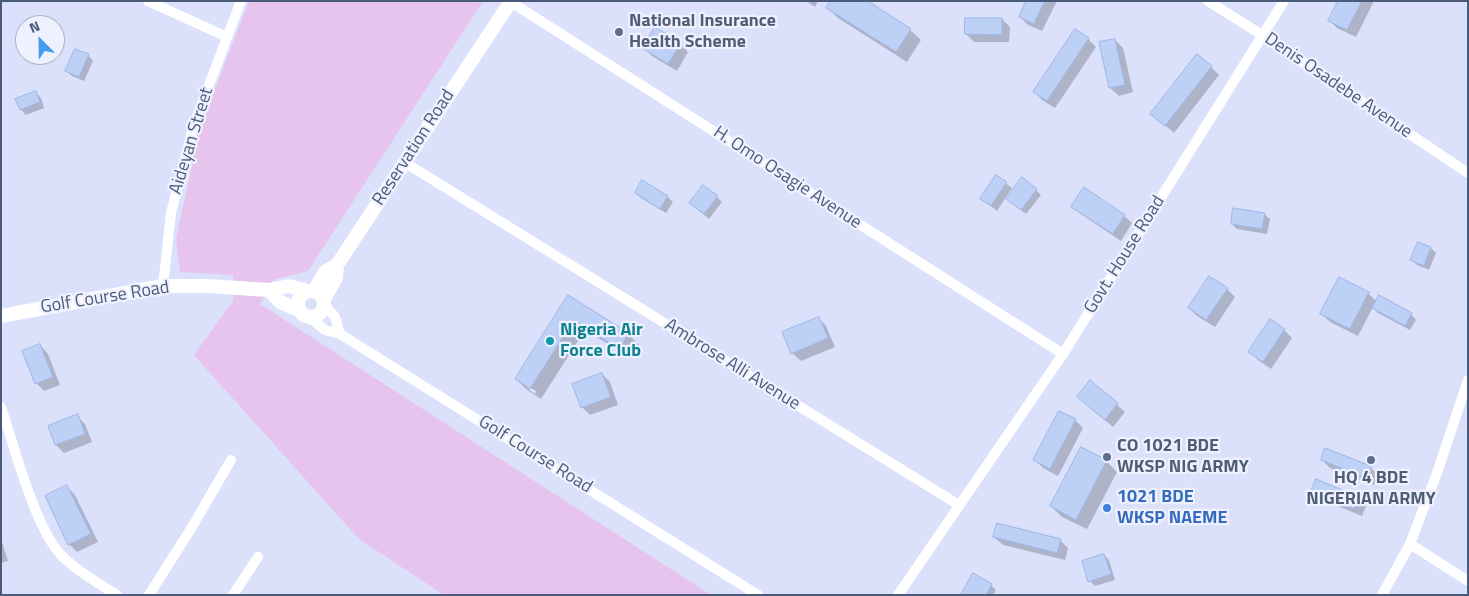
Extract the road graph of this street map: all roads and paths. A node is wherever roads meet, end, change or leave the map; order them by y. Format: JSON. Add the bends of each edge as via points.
{"nodes":[{"id":1,"x":148,"y":1,"type":"edge"},
{"id":2,"x":241,"y":1,"type":"edge"},
{"id":3,"x":511,"y":1,"type":"edge"},
{"id":4,"x":1208,"y":1,"type":"edge"},
{"id":5,"x":1284,"y":1,"type":"edge"},
{"id":6,"x":1262,"y":35,"type":"junction"},
{"id":7,"x":227,"y":37,"type":"junction"},
{"id":8,"x":404,"y":162,"type":"junction"},
{"id":9,"x":1468,"y":173,"type":"edge"},
{"id":10,"x":164,"y":286,"type":"junction"},
{"id":11,"x":268,"y":290,"type":"junction"},
{"id":12,"x":318,"y":297,"type":"junction"},
{"id":13,"x":304,"y":314,"type":"junction"},
{"id":14,"x":1,"y":316,"type":"edge"},
{"id":15,"x":340,"y":334,"type":"junction"},
{"id":16,"x":1063,"y":354,"type":"junction"},
{"id":17,"x":1468,"y":380,"type":"edge"},
{"id":18,"x":1,"y":407,"type":"edge"},
{"id":19,"x":231,"y":460,"type":"dead end"},
{"id":20,"x":959,"y":504,"type":"junction"},
{"id":21,"x":1410,"y":544,"type":"junction"},
{"id":22,"x":258,"y":558,"type":"dead end"},
{"id":23,"x":1468,"y":581,"type":"edge"},
{"id":24,"x":117,"y":595,"type":"edge"},
{"id":25,"x":149,"y":595,"type":"edge"},
{"id":26,"x":233,"y":595,"type":"edge"},
{"id":27,"x":758,"y":595,"type":"edge"},
{"id":28,"x":898,"y":595,"type":"edge"},
{"id":29,"x":1382,"y":595,"type":"edge"}],
"edges":[{"from":1,"to":7,"type":"street"},
{"from":2,"to":7,"type":"street","name":"Aideyan Street"},
{"from":3,"to":8,"type":"street","name":"Reservation Road"},
{"from":3,"to":16,"type":"street","name":"H. Omo Osagie Avenue"},
{"from":4,"to":6,"type":"street","name":"Denis Osadebe Avenue"},
{"from":5,"to":6,"type":"street","name":"Govt. House Road"},
{"from":6,"to":9,"type":"street","name":"Denis Osadebe Avenue"},
{"from":6,"to":16,"type":"street","name":"Govt. House Road"},
{"from":7,"to":10,"type":"street","name":"Aideyan Street","via":[[193,127],[170,213]]},
{"from":8,"to":12,"type":"street","name":"Reservation Road","via":[[337,265],[325,272]]},
{"from":8,"to":20,"type":"street","name":"Ambrose Alli Avenue"},
{"from":10,"to":11,"type":"street","name":"Golf Course Road"},
{"from":10,"to":14,"type":"street","name":"Golf Course Road"},
{"from":11,"to":12,"type":"street","via":[[289,286]]},
{"from":11,"to":13,"type":"street","via":[[280,302]]},
{"from":12,"to":13,"type":"street","via":[[322,313],[314,317]]},
{"from":12,"to":13,"type":"street","via":[[300,296],[298,301]]},
{"from":12,"to":15,"type":"street","via":[[335,317]]},
{"from":13,"to":15,"type":"street","name":"Golf Course Road","via":[[324,330]]},
{"from":15,"to":27,"type":"street","name":"Golf Course Road"},
{"from":16,"to":20,"type":"street","name":"Govt. House Road"},
{"from":17,"to":21,"type":"street","via":[[1438,474]]},
{"from":18,"to":24,"type":"street","via":[[46,534],[62,557]]},
{"from":19,"to":25,"type":"street"},
{"from":20,"to":28,"type":"street","name":"Govt. House Road"},
{"from":21,"to":23,"type":"street"},
{"from":21,"to":29,"type":"street"},
{"from":22,"to":26,"type":"street"}]}
